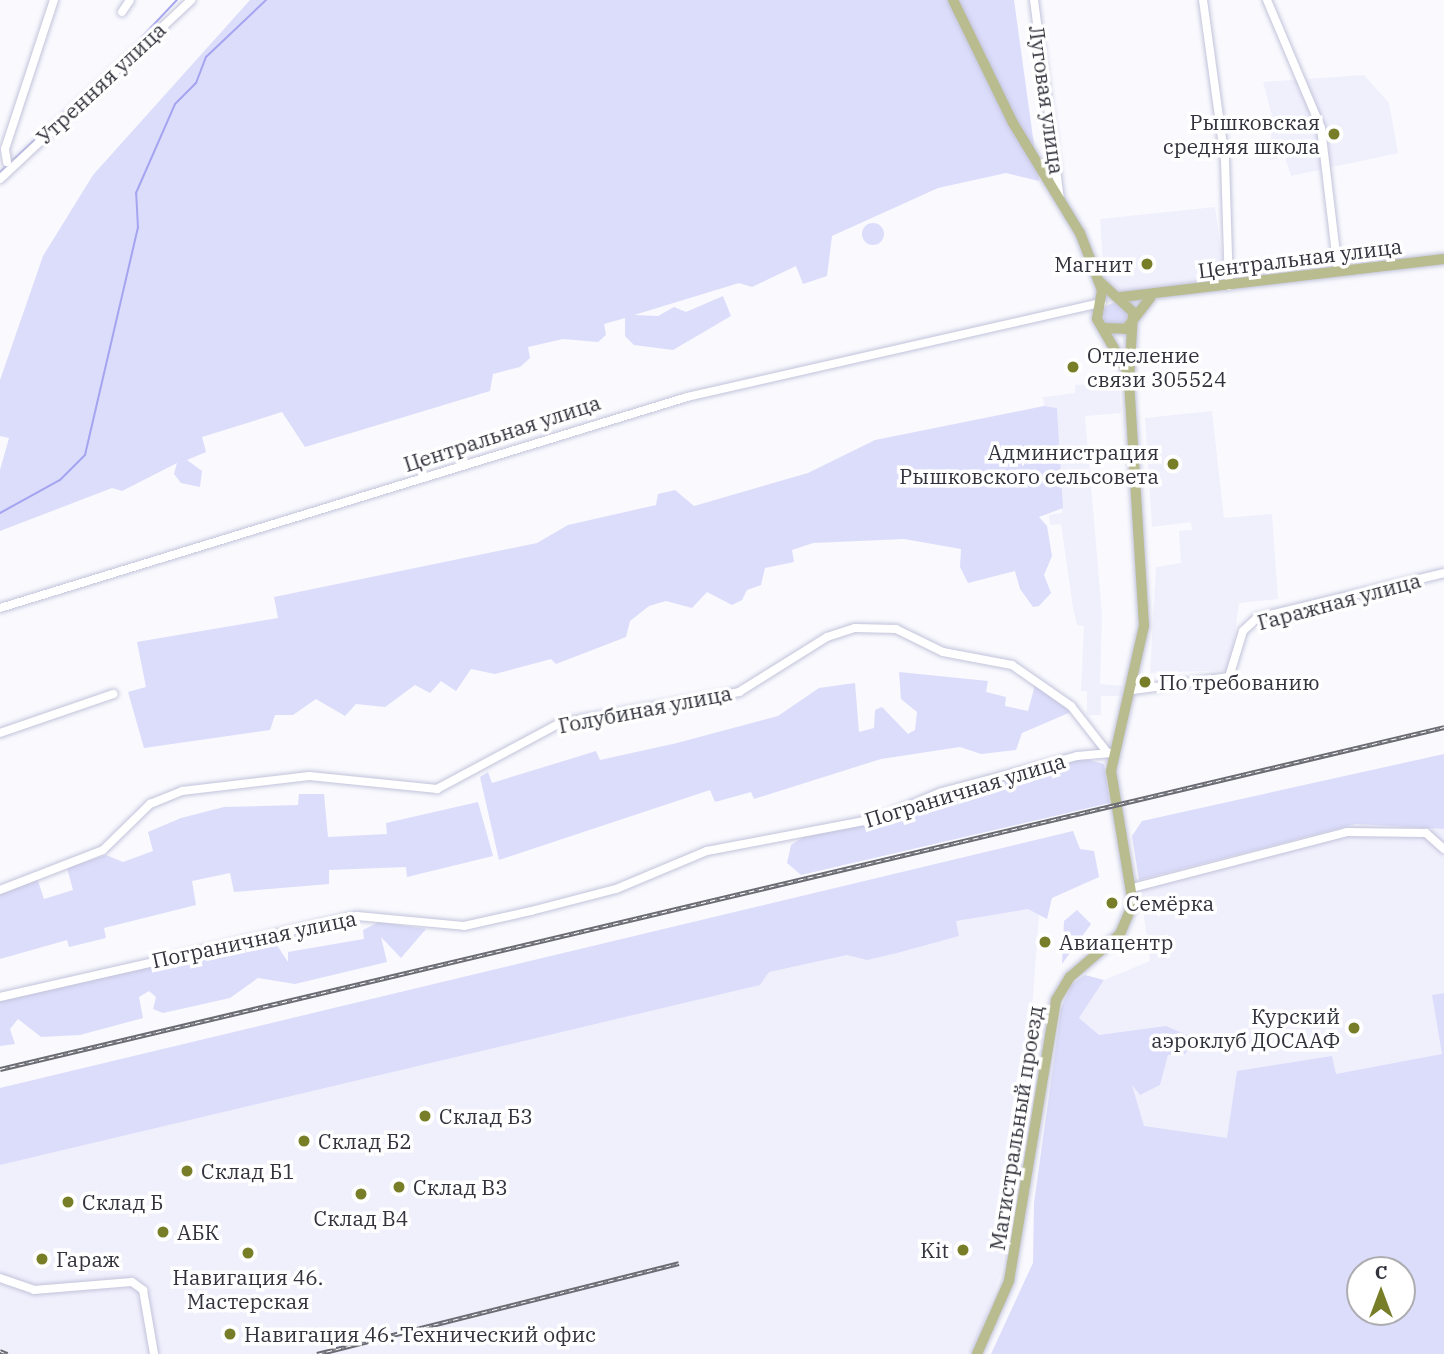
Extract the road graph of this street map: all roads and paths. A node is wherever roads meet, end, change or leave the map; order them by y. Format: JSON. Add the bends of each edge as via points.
{"nodes":[{"id":1,"x":54,"y":0,"type":"edge"},
{"id":2,"x":130,"y":0,"type":"edge"},
{"id":3,"x":191,"y":0,"type":"edge"},
{"id":4,"x":953,"y":0,"type":"edge"},
{"id":5,"x":1034,"y":0,"type":"edge"},
{"id":6,"x":1203,"y":0,"type":"edge"},
{"id":7,"x":1266,"y":0,"type":"edge"},
{"id":8,"x":122,"y":12,"type":"dead end"},
{"id":9,"x":10,"y":164,"type":"junction"},
{"id":10,"x":0,"y":180,"type":"edge"},
{"id":11,"x":1060,"y":200,"type":"junction"},
{"id":12,"x":1444,"y":259,"type":"edge"},
{"id":13,"x":1338,"y":271,"type":"junction"},
{"id":14,"x":1099,"y":281,"type":"junction"},
{"id":15,"x":1229,"y":286,"type":"junction"},
{"id":16,"x":1161,"y":295,"type":"junction"},
{"id":17,"x":1122,"y":298,"type":"junction"},
{"id":18,"x":1101,"y":303,"type":"junction"},
{"id":19,"x":1081,"y":311,"type":"junction"},
{"id":20,"x":1132,"y":320,"type":"junction"},
{"id":21,"x":1100,"y":324,"type":"junction"},
{"id":22,"x":1129,"y":380,"type":"junction"},
{"id":23,"x":1444,"y":573,"type":"edge"},
{"id":24,"x":0,"y":608,"type":"edge"},
{"id":25,"x":1133,"y":690,"type":"junction"},
{"id":26,"x":113,"y":694,"type":"dead end"},
{"id":27,"x":0,"y":733,"type":"edge"},
{"id":28,"x":1110,"y":753,"type":"junction"},
{"id":29,"x":1444,"y":849,"type":"edge"},
{"id":30,"x":1132,"y":888,"type":"junction"},
{"id":31,"x":0,"y":890,"type":"edge"},
{"id":32,"x":0,"y":997,"type":"edge"},
{"id":33,"x":0,"y":1278,"type":"edge"},
{"id":34,"x":155,"y":1354,"type":"edge"},
{"id":35,"x":977,"y":1354,"type":"edge"}],
"edges":[{"from":1,"to":9,"type":"street","via":[[5,149]]},
{"from":2,"to":8,"type":"street"},
{"from":3,"to":9,"type":"street","name":"Утренняя улица"},
{"from":4,"to":11,"type":"main road","via":[[1013,123]]},
{"from":5,"to":11,"type":"street","name":"Луговая улица"},
{"from":6,"to":15,"type":"street","via":[[1224,148]]},
{"from":7,"to":13,"type":"street","via":[[1321,128]]},
{"from":9,"to":10,"type":"street","name":"Утренняя улица"},
{"from":11,"to":14,"type":"main road"},
{"from":12,"to":13,"type":"main road","name":"Центральная улица"},
{"from":13,"to":15,"type":"main road","name":"Центральная улица"},
{"from":14,"to":17,"type":"main road"},
{"from":14,"to":18,"type":"main road"},
{"from":15,"to":16,"type":"main road","name":"Центральная улица"},
{"from":16,"to":17,"type":"main road","name":"Центральная улица"},
{"from":16,"to":20,"type":"main road","via":[[1142,303]]},
{"from":17,"to":18,"type":"main road","name":"Центральная улица"},
{"from":17,"to":20,"type":"main road"},
{"from":18,"to":19,"type":"street","name":"Центральная улица"},
{"from":18,"to":21,"type":"main road"},
{"from":19,"to":21,"type":"street"},
{"from":19,"to":24,"type":"street","name":"Центральная улица","via":[[854,355],[559,433]]},
{"from":20,"to":21,"type":"main road","via":[[1120,332]]},
{"from":20,"to":22,"type":"main road","name":"Магистральный проезд"},
{"from":21,"to":22,"type":"main road"},
{"from":22,"to":25,"type":"main road","name":"Магистральный проезд","via":[[1144,608]]},
{"from":23,"to":25,"type":"street","name":"Гаражная улица","via":[[1257,618],[1243,631],[1229,677]]},
{"from":25,"to":28,"type":"main road","name":"Магистральный проезд"},
{"from":26,"to":27,"type":"street"},
{"from":28,"to":30,"type":"main road","name":"Магистральный проезд"},
{"from":28,"to":31,"type":"street","name":"Голубиная улица","via":[[1072,706],[1012,665],[943,652],[896,629],[855,628],[827,637],[739,692],[560,723],[438,789],[300,776],[182,791],[150,804],[103,850]]},
{"from":28,"to":32,"type":"street","name":"Пограничная улица","via":[[942,792],[880,818],[707,851],[615,889],[464,926],[357,916]]},
{"from":29,"to":30,"type":"street","via":[[1426,833],[1347,832]]},
{"from":30,"to":35,"type":"main road","name":"Магистральный проезд","via":[[1125,927],[1070,977],[1056,1000],[1011,1273]]},
{"from":33,"to":34,"type":"street","via":[[34,1290],[132,1282],[143,1290]]}]}
